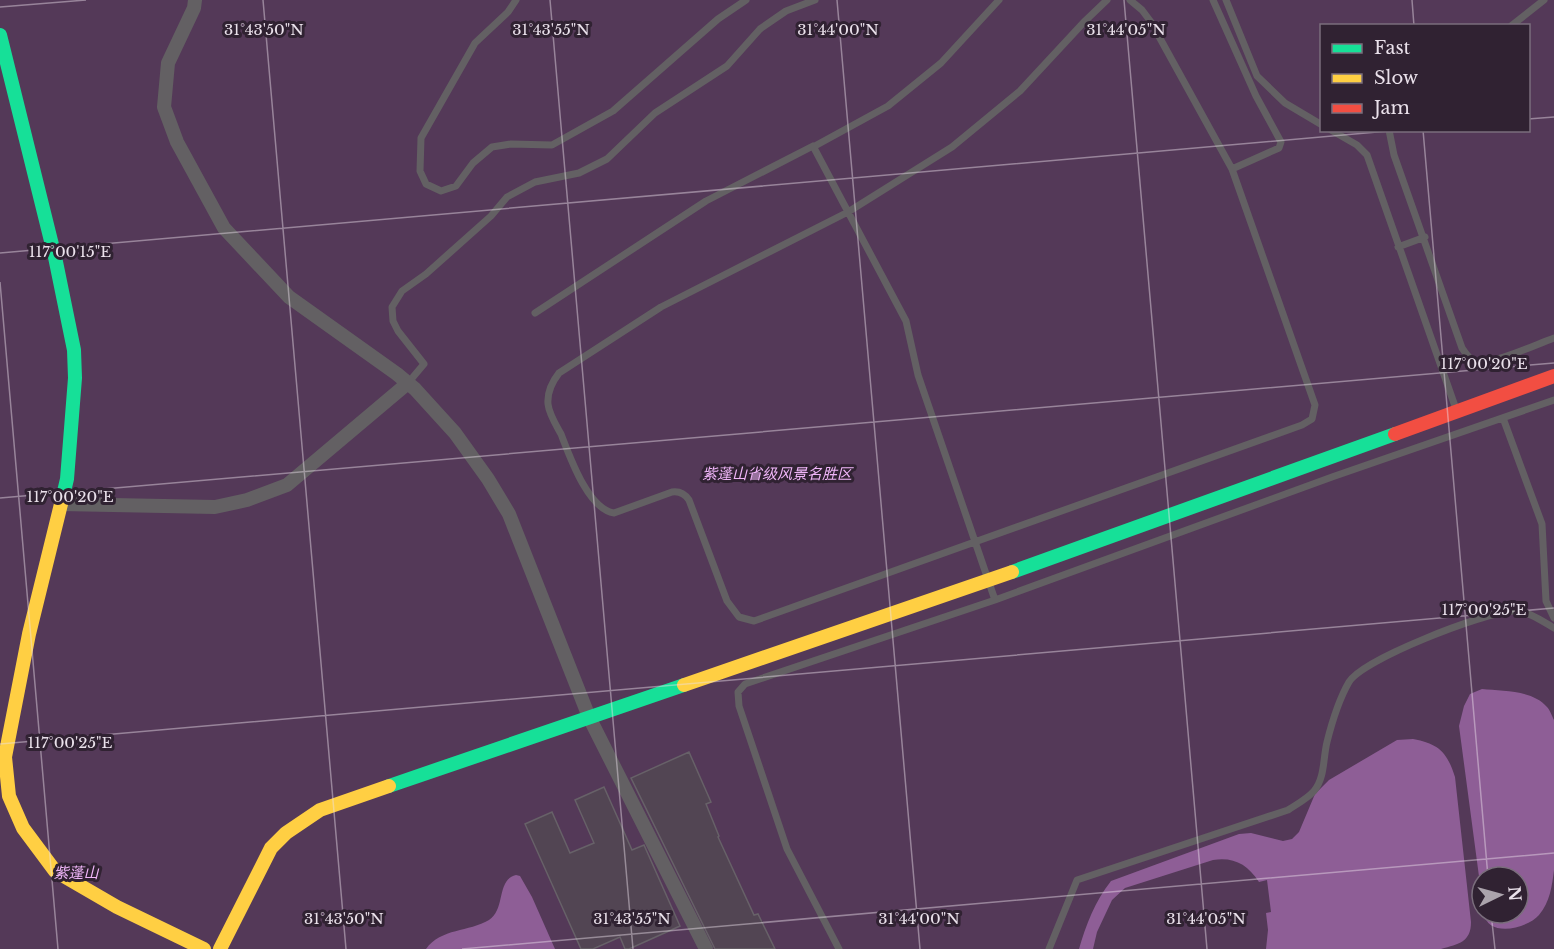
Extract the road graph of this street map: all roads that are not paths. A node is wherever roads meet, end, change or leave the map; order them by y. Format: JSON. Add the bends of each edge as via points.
{"nodes":[{"id":1,"x":195,"y":0,"type":"edge"},
{"id":2,"x":516,"y":0,"type":"edge"},
{"id":3,"x":746,"y":0,"type":"edge"},
{"id":4,"x":815,"y":0,"type":"edge"},
{"id":5,"x":999,"y":0,"type":"edge"},
{"id":6,"x":1107,"y":0,"type":"edge"},
{"id":7,"x":1130,"y":0,"type":"edge"},
{"id":8,"x":1213,"y":0,"type":"edge"},
{"id":9,"x":1226,"y":0,"type":"edge"},
{"id":10,"x":1544,"y":0,"type":"edge"},
{"id":11,"x":1513,"y":24,"type":"edge"},
{"id":12,"x":0,"y":35,"type":"edge"},
{"id":13,"x":1320,"y":124,"type":"edge"},
{"id":14,"x":1334,"y":132,"type":"edge"},
{"id":15,"x":1389,"y":132,"type":"edge"},
{"id":16,"x":813,"y":147,"type":"junction"},
{"id":17,"x":1233,"y":169,"type":"junction"},
{"id":18,"x":848,"y":212,"type":"junction"},
{"id":19,"x":1425,"y":237,"type":"junction"},
{"id":20,"x":1398,"y":247,"type":"junction"},
{"id":21,"x":535,"y":313,"type":"dead end"},
{"id":22,"x":1554,"y":338,"type":"edge"},
{"id":23,"x":1554,"y":376,"type":"edge"},
{"id":24,"x":408,"y":383,"type":"junction"},
{"id":25,"x":1554,"y":400,"type":"edge"},
{"id":26,"x":1456,"y":412,"type":"junction"},
{"id":27,"x":1481,"y":414,"type":"junction"},
{"id":28,"x":1503,"y":418,"type":"junction"},
{"id":29,"x":61,"y":504,"type":"junction"},
{"id":30,"x":975,"y":543,"type":"junction"},
{"id":31,"x":988,"y":581,"type":"junction"},
{"id":32,"x":995,"y":600,"type":"junction"},
{"id":33,"x":1554,"y":618,"type":"edge"},
{"id":34,"x":1554,"y":628,"type":"edge"},
{"id":35,"x":589,"y":717,"type":"junction"},
{"id":36,"x":204,"y":949,"type":"edge"},
{"id":37,"x":220,"y":949,"type":"edge"},
{"id":38,"x":706,"y":949,"type":"edge"},
{"id":39,"x":839,"y":949,"type":"edge"},
{"id":40,"x":1049,"y":949,"type":"edge"}],
"edges":[{"from":1,"to":24,"type":"street","via":[[168,63],[164,107],[182,152],[225,228],[289,297]]},
{"from":2,"to":3,"type":"lane","via":[[475,43],[421,138],[420,171],[426,184],[441,191],[456,186],[473,163],[492,147],[552,145],[613,111],[718,19]]},
{"from":4,"to":24,"type":"lane","via":[[786,10],[760,29],[727,66],[655,113],[607,159],[579,173],[535,182],[507,197],[491,216],[402,291],[392,307],[393,321],[424,364]]},
{"from":5,"to":16,"type":"lane","via":[[941,63],[888,106]]},
{"from":6,"to":18,"type":"lane","via":[[1020,92],[952,147]]},
{"from":7,"to":17,"type":"lane","via":[[1151,22]]},
{"from":8,"to":17,"type":"lane","via":[[1281,142],[1279,148]]},
{"from":9,"to":13,"type":"lane","via":[[1257,76],[1285,103]]},
{"from":10,"to":11,"type":"lane"},
{"from":12,"to":29,"type":"street","via":[[74,350],[74,408]]},
{"from":14,"to":20,"type":"lane","via":[[1366,155]]},
{"from":15,"to":19,"type":"lane","via":[[1394,155]]},
{"from":16,"to":18,"type":"lane"},
{"from":16,"to":21,"type":"lane","via":[[706,201]]},
{"from":17,"to":30,"type":"lane","via":[[1315,405],[1312,419]]},
{"from":18,"to":30,"type":"lane","via":[[906,321],[918,375]]},
{"from":18,"to":30,"type":"lane","via":[[661,307],[559,374],[550,389],[548,406],[580,480],[603,509],[620,512],[674,492],[687,497],[727,601],[739,617],[754,621]]},
{"from":19,"to":20,"type":"lane"},
{"from":19,"to":22,"type":"lane","via":[[1468,358],[1488,363]]},
{"from":20,"to":26,"type":"lane"},
{"from":23,"to":27,"type":"street"},
{"from":24,"to":29,"type":"street","via":[[287,485],[247,500],[215,507]]},
{"from":24,"to":35,"type":"street","via":[[455,433],[509,514]]},
{"from":25,"to":28,"type":"lane"},
{"from":26,"to":27,"type":"street"},
{"from":26,"to":31,"type":"street"},
{"from":27,"to":28,"type":"lane"},
{"from":27,"to":32,"type":"lane"},
{"from":28,"to":33,"type":"lane","via":[[1542,524],[1546,601]]},
{"from":29,"to":36,"type":"street","via":[[12,715],[5,757],[9,796],[23,828],[55,871],[117,907]]},
{"from":30,"to":31,"type":"lane"},
{"from":31,"to":32,"type":"lane"},
{"from":31,"to":35,"type":"street"},
{"from":32,"to":39,"type":"lane","via":[[745,684],[738,692],[739,706],[787,849]]},
{"from":34,"to":40,"type":"lane","via":[[1512,611],[1447,631],[1380,659],[1356,675],[1344,692],[1334,716],[1319,783],[1309,796],[1288,810],[1077,880]]},
{"from":35,"to":37,"type":"street","via":[[320,810],[271,848]]},
{"from":35,"to":38,"type":"street"}]}
